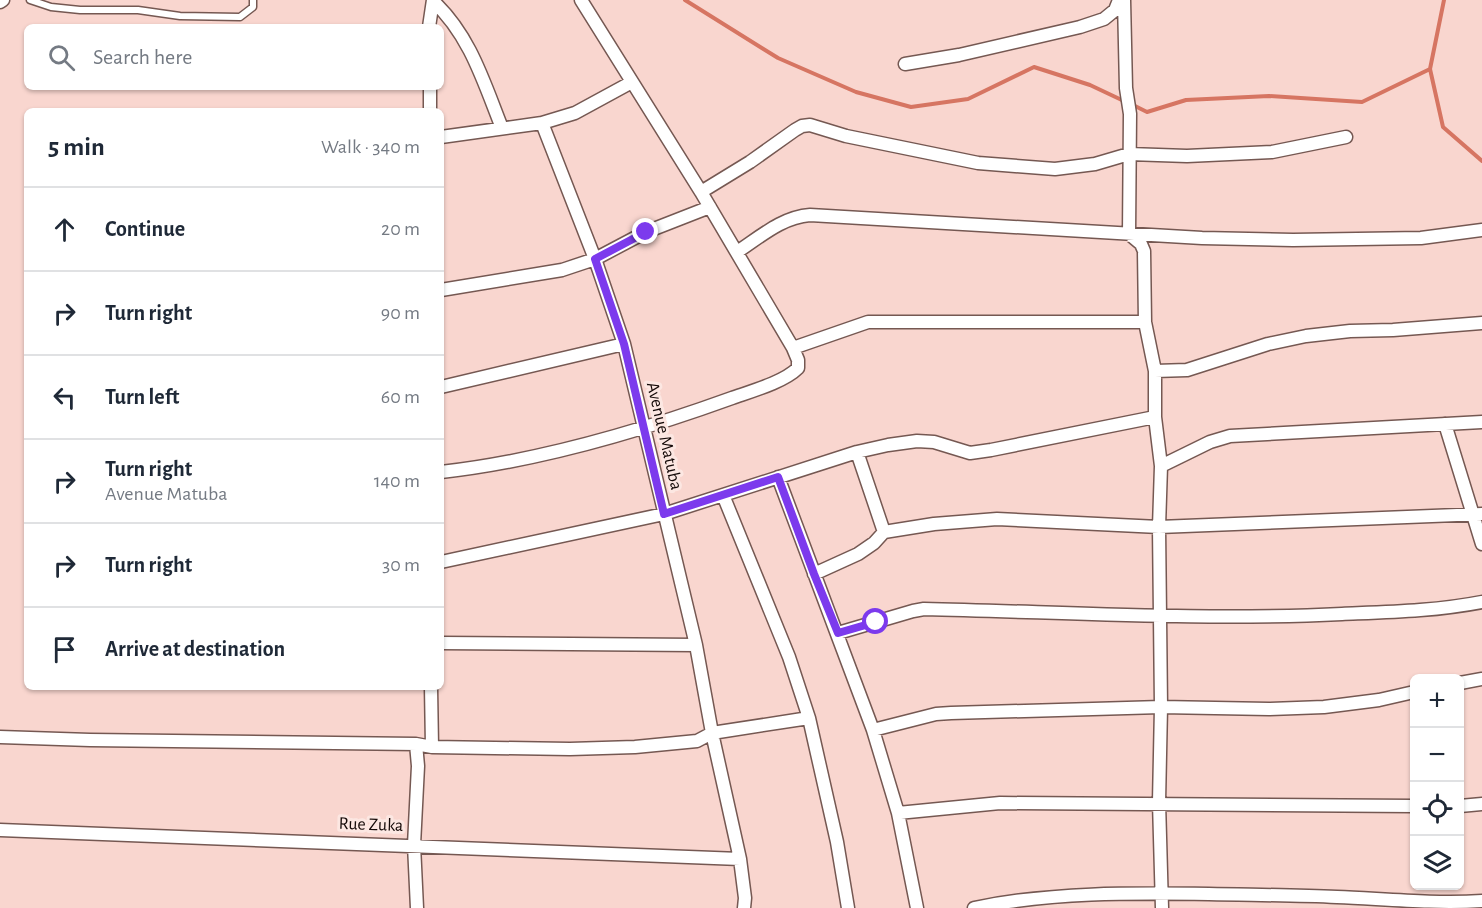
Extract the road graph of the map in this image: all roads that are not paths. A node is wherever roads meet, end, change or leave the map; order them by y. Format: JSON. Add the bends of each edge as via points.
{"nodes":[{"id":1,"x":30,"y":0,"type":"edge"},
{"id":2,"x":253,"y":0,"type":"edge"},
{"id":3,"x":433,"y":0,"type":"edge"},
{"id":4,"x":580,"y":0,"type":"edge"},
{"id":5,"x":1119,"y":0,"type":"edge"},
{"id":6,"x":1124,"y":0,"type":"edge"},
{"id":7,"x":429,"y":24,"type":"edge"},
{"id":8,"x":905,"y":64,"type":"dead end"},
{"id":9,"x":632,"y":82,"type":"junction"},
{"id":10,"x":430,"y":90,"type":"edge"},
{"id":11,"x":430,"y":108,"type":"edge"},
{"id":12,"x":542,"y":123,"type":"junction"},
{"id":13,"x":502,"y":128,"type":"junction"},
{"id":14,"x":1346,"y":136,"type":"dead end"},
{"id":15,"x":444,"y":137,"type":"edge"},
{"id":16,"x":1129,"y":154,"type":"junction"},
{"id":17,"x":701,"y":192,"type":"junction"},
{"id":18,"x":710,"y":207,"type":"junction"},
{"id":19,"x":1482,"y":230,"type":"edge"},
{"id":20,"x":1130,"y":234,"type":"junction"},
{"id":21,"x":737,"y":252,"type":"junction"},
{"id":22,"x":595,"y":259,"type":"junction"},
{"id":23,"x":444,"y":290,"type":"edge"},
{"id":24,"x":1145,"y":322,"type":"junction"},
{"id":25,"x":1482,"y":322,"type":"edge"},
{"id":26,"x":624,"y":344,"type":"junction"},
{"id":27,"x":793,"y":348,"type":"junction"},
{"id":28,"x":1155,"y":371,"type":"junction"},
{"id":29,"x":444,"y":386,"type":"edge"},
{"id":30,"x":1155,"y":417,"type":"junction"},
{"id":31,"x":1482,"y":422,"type":"edge"},
{"id":32,"x":1445,"y":424,"type":"junction"},
{"id":33,"x":644,"y":428,"type":"junction"},
{"id":34,"x":857,"y":452,"type":"junction"},
{"id":35,"x":1161,"y":466,"type":"junction"},
{"id":36,"x":444,"y":472,"type":"edge"},
{"id":37,"x":778,"y":477,"type":"junction"},
{"id":38,"x":723,"y":495,"type":"junction"},
{"id":39,"x":664,"y":514,"type":"junction"},
{"id":40,"x":1477,"y":514,"type":"edge"},
{"id":41,"x":1159,"y":527,"type":"junction"},
{"id":42,"x":884,"y":532,"type":"junction"},
{"id":43,"x":1482,"y":544,"type":"edge"},
{"id":44,"x":444,"y":561,"type":"edge"},
{"id":45,"x":814,"y":574,"type":"junction"},
{"id":46,"x":1482,"y":602,"type":"edge"},
{"id":47,"x":1160,"y":616,"type":"junction"},
{"id":48,"x":838,"y":633,"type":"junction"},
{"id":49,"x":444,"y":643,"type":"edge"},
{"id":50,"x":696,"y":645,"type":"junction"},
{"id":51,"x":1482,"y":679,"type":"edge"},
{"id":52,"x":1464,"y":682,"type":"edge"},
{"id":53,"x":431,"y":690,"type":"edge"},
{"id":54,"x":1410,"y":693,"type":"edge"},
{"id":55,"x":1161,"y":707,"type":"junction"},
{"id":56,"x":809,"y":718,"type":"junction"},
{"id":57,"x":873,"y":730,"type":"junction"},
{"id":58,"x":712,"y":733,"type":"junction"},
{"id":59,"x":0,"y":737,"type":"edge"},
{"id":60,"x":416,"y":744,"type":"junction"},
{"id":61,"x":432,"y":747,"type":"junction"},
{"id":62,"x":1159,"y":802,"type":"junction"},
{"id":63,"x":1482,"y":804,"type":"edge"},
{"id":64,"x":1410,"y":806,"type":"edge"},
{"id":65,"x":1464,"y":806,"type":"edge"},
{"id":66,"x":898,"y":813,"type":"junction"},
{"id":67,"x":0,"y":830,"type":"edge"},
{"id":68,"x":414,"y":845,"type":"junction"},
{"id":69,"x":740,"y":859,"type":"junction"},
{"id":70,"x":1162,"y":893,"type":"junction"},
{"id":71,"x":1482,"y":901,"type":"edge"},
{"id":72,"x":417,"y":908,"type":"edge"},
{"id":73,"x":744,"y":908,"type":"edge"},
{"id":74,"x":848,"y":908,"type":"edge"},
{"id":75,"x":918,"y":908,"type":"edge"},
{"id":76,"x":974,"y":908,"type":"edge"},
{"id":77,"x":1162,"y":908,"type":"edge"}],
"edges":[{"from":1,"to":2,"type":"lane","via":[[80,10],[240,17],[253,7]]},
{"from":3,"to":7,"type":"street"},
{"from":3,"to":13,"type":"street","via":[[452,19],[470,49]]},
{"from":4,"to":9,"type":"street"},
{"from":5,"to":8,"type":"street","via":[[1104,20]]},
{"from":6,"to":16,"type":"street"},
{"from":9,"to":12,"type":"street","via":[[575,112]]},
{"from":9,"to":17,"type":"street"},
{"from":10,"to":11,"type":"street"},
{"from":12,"to":13,"type":"street"},
{"from":12,"to":22,"type":"street","name":"Avenue Matuba"},
{"from":13,"to":15,"type":"street"},
{"from":14,"to":16,"type":"street","via":[[1272,152]]},
{"from":16,"to":17,"type":"street","via":[[1095,164],[1055,169],[978,163],[810,125],[795,130]]},
{"from":16,"to":20,"type":"street"},
{"from":17,"to":18,"type":"street"},
{"from":18,"to":21,"type":"street"},
{"from":18,"to":22,"type":"street","via":[[646,232]]},
{"from":19,"to":20,"type":"street","via":[[1421,238],[1293,240]]},
{"from":20,"to":21,"type":"street","via":[[810,215],[786,220]]},
{"from":20,"to":24,"type":"street","via":[[1144,251]]},
{"from":21,"to":27,"type":"street"},
{"from":22,"to":23,"type":"street","via":[[562,270]]},
{"from":22,"to":26,"type":"street","name":"Avenue Matuba"},
{"from":24,"to":27,"type":"street","via":[[868,322]]},
{"from":24,"to":28,"type":"street"},
{"from":25,"to":28,"type":"street","via":[[1306,336],[1187,370]]},
{"from":26,"to":29,"type":"street"},
{"from":26,"to":33,"type":"street","name":"Avenue Matuba"},
{"from":27,"to":33,"type":"street","via":[[798,368],[791,375]]},
{"from":28,"to":30,"type":"street"},
{"from":30,"to":34,"type":"street","via":[[980,452],[917,441]]},
{"from":30,"to":35,"type":"street"},
{"from":31,"to":32,"type":"street"},
{"from":32,"to":35,"type":"street","via":[[1230,436]]},
{"from":32,"to":40,"type":"street"},
{"from":33,"to":36,"type":"street","via":[[517,460]]},
{"from":33,"to":39,"type":"street","name":"Avenue Matuba"},
{"from":34,"to":37,"type":"street"},
{"from":34,"to":42,"type":"street"},
{"from":35,"to":41,"type":"street"},
{"from":37,"to":38,"type":"street"},
{"from":37,"to":45,"type":"street"},
{"from":38,"to":39,"type":"street"},
{"from":38,"to":56,"type":"street","via":[[785,646]]},
{"from":39,"to":44,"type":"street"},
{"from":39,"to":50,"type":"street","name":"Avenue Matuba"},
{"from":40,"to":41,"type":"street"},
{"from":40,"to":43,"type":"street"},
{"from":41,"to":42,"type":"street","via":[[997,519]]},
{"from":41,"to":47,"type":"street"},
{"from":42,"to":45,"type":"street","via":[[858,554]]},
{"from":45,"to":48,"type":"street"},
{"from":46,"to":47,"type":"street","via":[[1412,611],[1286,617]]},
{"from":47,"to":48,"type":"street","via":[[924,609]]},
{"from":47,"to":55,"type":"street"},
{"from":48,"to":57,"type":"street"},
{"from":49,"to":50,"type":"street"},
{"from":50,"to":58,"type":"street","name":"Avenue Matuba"},
{"from":51,"to":52,"type":"street"},
{"from":53,"to":61,"type":"street"},
{"from":54,"to":55,"type":"street","via":[[1324,707]]},
{"from":55,"to":57,"type":"street","via":[[951,712]]},
{"from":55,"to":62,"type":"street"},
{"from":56,"to":58,"type":"street"},
{"from":56,"to":74,"type":"street"},
{"from":57,"to":66,"type":"street"},
{"from":58,"to":61,"type":"street","via":[[697,741],[635,747]]},
{"from":58,"to":69,"type":"street","name":"Avenue Matuba"},
{"from":59,"to":60,"type":"street"},
{"from":60,"to":61,"type":"street"},
{"from":60,"to":68,"type":"street"},
{"from":62,"to":64,"type":"street"},
{"from":62,"to":66,"type":"street","via":[[1000,802]]},
{"from":62,"to":70,"type":"street"},
{"from":63,"to":65,"type":"street"},
{"from":66,"to":75,"type":"street"},
{"from":67,"to":68,"type":"street","name":"Rue Zuka"},
{"from":68,"to":69,"type":"street","name":"Rue Zuka"},
{"from":68,"to":72,"type":"street"},
{"from":69,"to":73,"type":"street","name":"Avenue Matuba"},
{"from":70,"to":71,"type":"street"},
{"from":70,"to":76,"type":"street","via":[[1074,895]]},
{"from":70,"to":77,"type":"street"}]}
